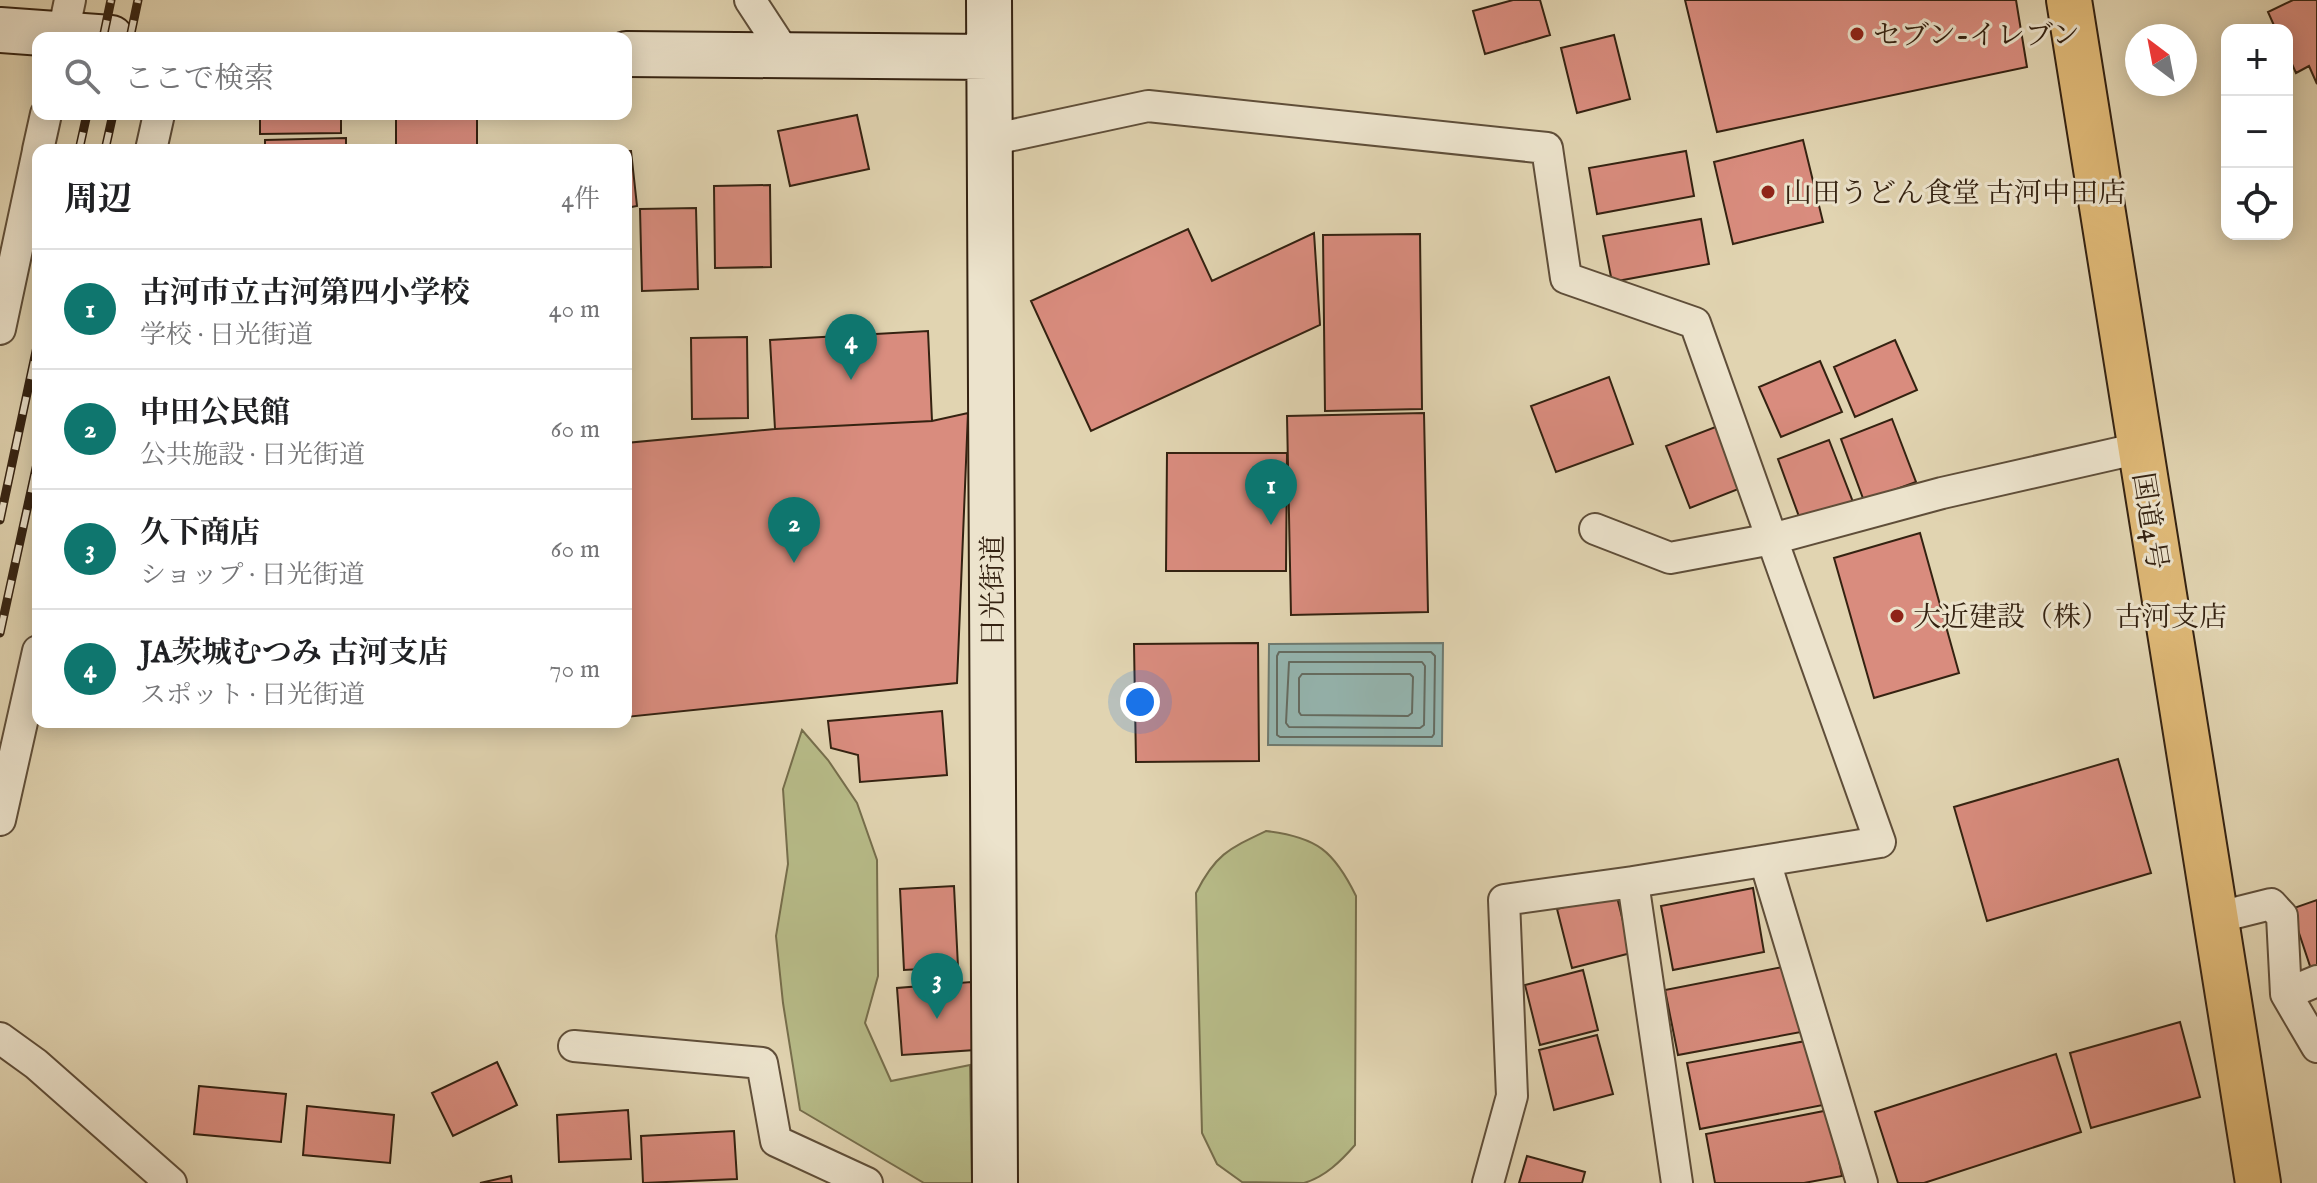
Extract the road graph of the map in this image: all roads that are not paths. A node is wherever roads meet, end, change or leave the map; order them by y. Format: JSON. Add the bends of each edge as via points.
{"nodes":[{"id":1,"x":750,"y":0,"type":"edge"},
{"id":2,"x":989,"y":0,"type":"edge"},
{"id":3,"x":2069,"y":0,"type":"edge"},
{"id":4,"x":65,"y":24,"type":"edge"},
{"id":5,"x":0,"y":30,"type":"edge"},
{"id":6,"x":91,"y":32,"type":"edge"},
{"id":7,"x":632,"y":54,"type":"edge"},
{"id":8,"x":786,"y":55,"type":"junction"},
{"id":9,"x":989,"y":57,"type":"junction"},
{"id":10,"x":45,"y":120,"type":"edge"},
{"id":11,"x":158,"y":120,"type":"edge"},
{"id":12,"x":990,"y":140,"type":"junction"},
{"id":13,"x":39,"y":144,"type":"edge"},
{"id":14,"x":152,"y":144,"type":"edge"},
{"id":15,"x":32,"y":178,"type":"edge"},
{"id":16,"x":0,"y":329,"type":"edge"},
{"id":17,"x":2140,"y":448,"type":"junction"},
{"id":18,"x":1595,"y":529,"type":"dead end"},
{"id":19,"x":1772,"y":539,"type":"junction"},
{"id":20,"x":32,"y":678,"type":"edge"},
{"id":21,"x":0,"y":820,"type":"edge"},
{"id":22,"x":1765,"y":861,"type":"junction"},
{"id":23,"x":1633,"y":882,"type":"junction"},
{"id":24,"x":2215,"y":918,"type":"junction"},
{"id":25,"x":2317,"y":981,"type":"edge"},
{"id":26,"x":2286,"y":994,"type":"junction"},
{"id":27,"x":0,"y":1038,"type":"edge"},
{"id":28,"x":574,"y":1046,"type":"dead end"},
{"id":29,"x":2317,"y":1047,"type":"edge"},
{"id":30,"x":171,"y":1183,"type":"edge"},
{"id":31,"x":867,"y":1183,"type":"edge"},
{"id":32,"x":995,"y":1183,"type":"edge"},
{"id":33,"x":1488,"y":1183,"type":"edge"},
{"id":34,"x":1677,"y":1183,"type":"edge"},
{"id":35,"x":1862,"y":1183,"type":"edge"},
{"id":36,"x":2258,"y":1183,"type":"edge"}],
"edges":[{"from":1,"to":8,"type":"street"},
{"from":2,"to":9,"type":"main road","name":"日光街道"},
{"from":3,"to":17,"type":"highway","name":"国道4号"},
{"from":4,"to":5,"type":"main road"},
{"from":4,"to":6,"type":"main road"},
{"from":7,"to":8,"type":"main road"},
{"from":8,"to":9,"type":"main road"},
{"from":9,"to":12,"type":"main road","name":"日光街道"},
{"from":10,"to":13,"type":"street"},
{"from":11,"to":14,"type":"street"},
{"from":12,"to":19,"type":"street","via":[[1148,106],[1547,148],[1566,278],[1695,323]]},
{"from":12,"to":32,"type":"main road","name":"日光街道"},
{"from":15,"to":16,"type":"street"},
{"from":17,"to":19,"type":"street"},
{"from":17,"to":24,"type":"highway","name":"国道4号"},
{"from":18,"to":19,"type":"street","via":[[1670,558]]},
{"from":19,"to":22,"type":"street","via":[[1880,842]]},
{"from":20,"to":21,"type":"street"},
{"from":22,"to":23,"type":"street"},
{"from":22,"to":35,"type":"street"},
{"from":23,"to":33,"type":"street","via":[[1504,900],[1512,1096]]},
{"from":23,"to":34,"type":"street"},
{"from":24,"to":26,"type":"street","via":[[2271,904],[2282,916]]},
{"from":24,"to":36,"type":"highway","name":"国道4号"},
{"from":25,"to":26,"type":"street"},
{"from":26,"to":29,"type":"street"},
{"from":27,"to":30,"type":"street"},
{"from":28,"to":31,"type":"street","via":[[762,1063],[776,1141]]}]}
